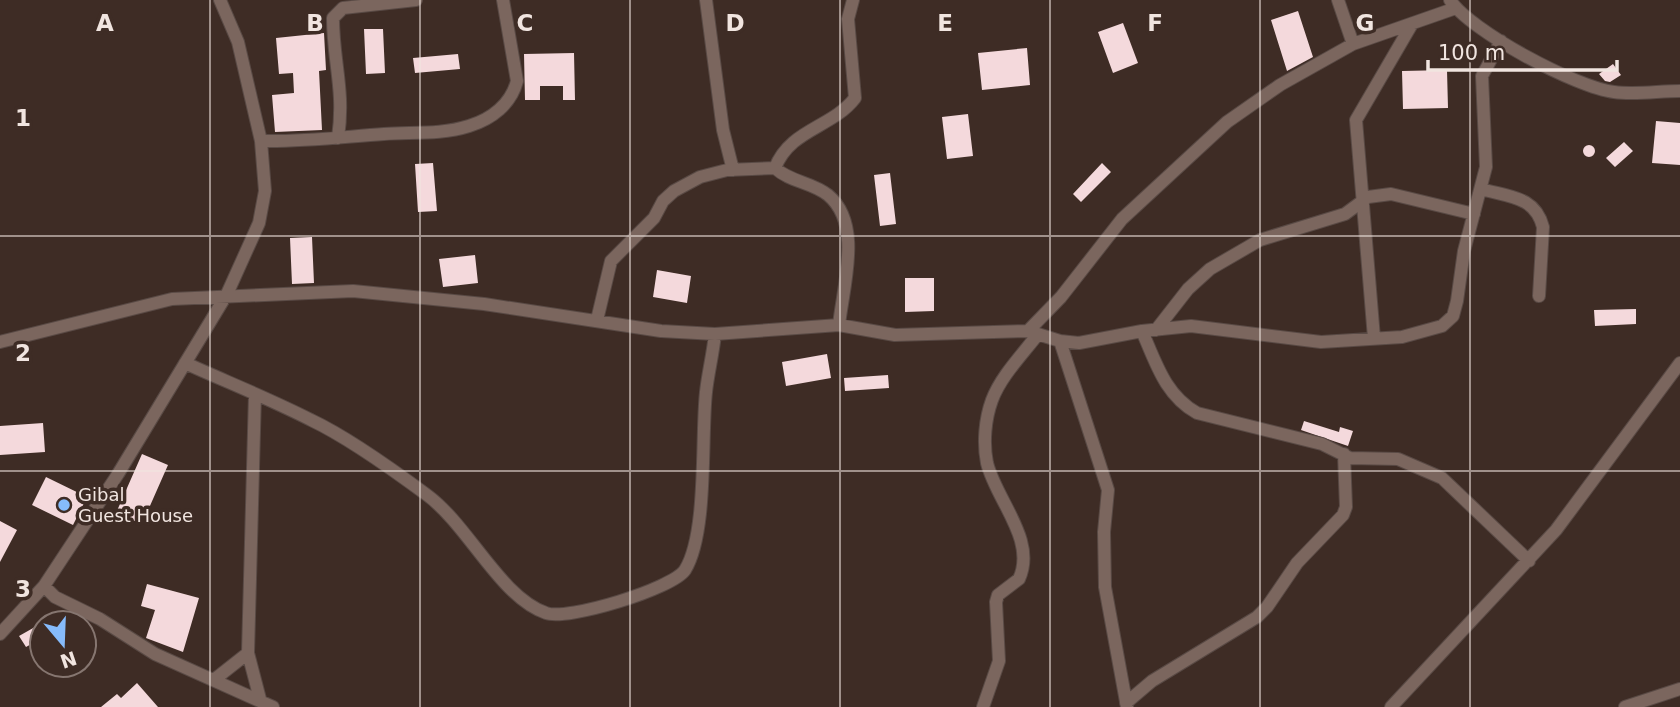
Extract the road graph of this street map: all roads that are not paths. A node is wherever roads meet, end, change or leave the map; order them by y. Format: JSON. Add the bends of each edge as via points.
{"nodes":[{"id":1,"x":220,"y":0,"type":"edge"},
{"id":2,"x":415,"y":0,"type":"edge"},
{"id":3,"x":503,"y":0,"type":"edge"},
{"id":4,"x":706,"y":0,"type":"edge"},
{"id":5,"x":853,"y":0,"type":"edge"},
{"id":6,"x":1338,"y":0,"type":"edge"},
{"id":7,"x":1453,"y":4,"type":"edge"},
{"id":8,"x":1412,"y":24,"type":"junction"},
{"id":9,"x":1501,"y":41,"type":"junction"},
{"id":10,"x":1353,"y":44,"type":"junction"},
{"id":11,"x":1680,"y":91,"type":"edge"},
{"id":12,"x":338,"y":138,"type":"junction"},
{"id":13,"x":261,"y":141,"type":"junction"},
{"id":14,"x":775,"y":168,"type":"junction"},
{"id":15,"x":733,"y":170,"type":"junction"},
{"id":16,"x":1481,"y":189,"type":"junction"},
{"id":17,"x":1364,"y":200,"type":"junction"},
{"id":18,"x":1474,"y":214,"type":"junction"},
{"id":19,"x":227,"y":294,"type":"junction"},
{"id":20,"x":1539,"y":296,"type":"dead end"},
{"id":21,"x":597,"y":320,"type":"junction"},
{"id":22,"x":839,"y":325,"type":"junction"},
{"id":23,"x":1156,"y":330,"type":"junction"},
{"id":24,"x":1142,"y":331,"type":"junction"},
{"id":25,"x":1033,"y":333,"type":"junction"},
{"id":26,"x":715,"y":334,"type":"junction"},
{"id":27,"x":1374,"y":338,"type":"junction"},
{"id":28,"x":1060,"y":341,"type":"junction"},
{"id":29,"x":0,"y":342,"type":"edge"},
{"id":30,"x":185,"y":363,"type":"junction"},
{"id":31,"x":1680,"y":363,"type":"edge"},
{"id":32,"x":255,"y":394,"type":"junction"},
{"id":33,"x":1344,"y":454,"type":"junction"},
{"id":34,"x":1529,"y":561,"type":"junction"},
{"id":35,"x":44,"y":586,"type":"junction"},
{"id":36,"x":0,"y":634,"type":"edge"},
{"id":37,"x":248,"y":653,"type":"junction"},
{"id":38,"x":215,"y":679,"type":"junction"},
{"id":39,"x":1680,"y":689,"type":"edge"},
{"id":40,"x":260,"y":699,"type":"junction"},
{"id":41,"x":1127,"y":705,"type":"edge"},
{"id":42,"x":273,"y":707,"type":"edge"},
{"id":43,"x":983,"y":707,"type":"edge"},
{"id":44,"x":1391,"y":707,"type":"edge"},
{"id":45,"x":1625,"y":707,"type":"edge"}],
"edges":[{"from":1,"to":13,"type":"street","via":[[238,42]]},
{"from":2,"to":12,"type":"street","via":[[343,8],[333,18],[341,89]]},
{"from":3,"to":12,"type":"street","via":[[517,81],[506,104],[470,126],[443,132]]},
{"from":4,"to":15,"type":"street","via":[[723,130]]},
{"from":5,"to":14,"type":"street","via":[[848,19],[855,98],[845,111],[796,138]]},
{"from":6,"to":10,"type":"street"},
{"from":7,"to":8,"type":"street"},
{"from":7,"to":9,"type":"street"},
{"from":8,"to":10,"type":"street"},
{"from":8,"to":17,"type":"street","via":[[1356,120]]},
{"from":9,"to":11,"type":"street","via":[[1584,85],[1615,92]]},
{"from":9,"to":16,"type":"street","via":[[1482,76],[1486,167]]},
{"from":10,"to":25,"type":"street","via":[[1280,85],[1227,122],[1173,170],[1122,219]]},
{"from":12,"to":13,"type":"street"},
{"from":13,"to":19,"type":"street","via":[[265,191],[258,223]]},
{"from":14,"to":15,"type":"street"},
{"from":14,"to":22,"type":"street","via":[[783,176],[816,187],[845,214],[848,242]]},
{"from":15,"to":21,"type":"street","via":[[700,177],[663,201],[654,218],[611,261]]},
{"from":16,"to":18,"type":"street"},
{"from":16,"to":20,"type":"street","via":[[1534,206],[1541,217]]},
{"from":17,"to":18,"type":"street","via":[[1379,193],[1391,194]]},
{"from":17,"to":23,"type":"street","via":[[1345,214],[1260,240],[1210,269]]},
{"from":17,"to":27,"type":"street"},
{"from":18,"to":27,"type":"street","via":[[1452,316],[1427,331]]},
{"from":19,"to":21,"type":"street","via":[[354,291]]},
{"from":19,"to":29,"type":"street","via":[[172,299]]},
{"from":19,"to":30,"type":"street"},
{"from":21,"to":26,"type":"street"},
{"from":22,"to":25,"type":"street","via":[[895,335]]},
{"from":22,"to":26,"type":"street"},
{"from":23,"to":24,"type":"street"},
{"from":23,"to":27,"type":"street","via":[[1191,326],[1321,342]]},
{"from":24,"to":28,"type":"street","via":[[1079,343]]},
{"from":24,"to":33,"type":"street","via":[[1167,387],[1180,403],[1197,413],[1322,444]]},
{"from":25,"to":28,"type":"street"},
{"from":25,"to":43,"type":"street","via":[[992,399],[985,427],[987,464],[1023,555],[1019,579],[996,602],[999,661]]},
{"from":26,"to":32,"type":"street","via":[[706,390],[700,510],[684,571],[668,584],[573,614],[548,614],[519,600],[474,541],[429,496],[314,421]]},
{"from":28,"to":41,"type":"street","via":[[1108,490],[1105,587]]},
{"from":30,"to":32,"type":"street"},
{"from":30,"to":35,"type":"street"},
{"from":31,"to":34,"type":"street"},
{"from":32,"to":37,"type":"street"},
{"from":33,"to":34,"type":"street","via":[[1398,459],[1442,478]]},
{"from":33,"to":41,"type":"street","via":[[1343,515],[1297,563],[1267,607],[1152,681]]},
{"from":34,"to":44,"type":"street"},
{"from":35,"to":36,"type":"street"},
{"from":35,"to":38,"type":"street","via":[[55,597],[155,654]]},
{"from":37,"to":38,"type":"street"},
{"from":37,"to":40,"type":"street"},
{"from":38,"to":40,"type":"street"},
{"from":39,"to":45,"type":"street"},
{"from":40,"to":42,"type":"street"}]}
